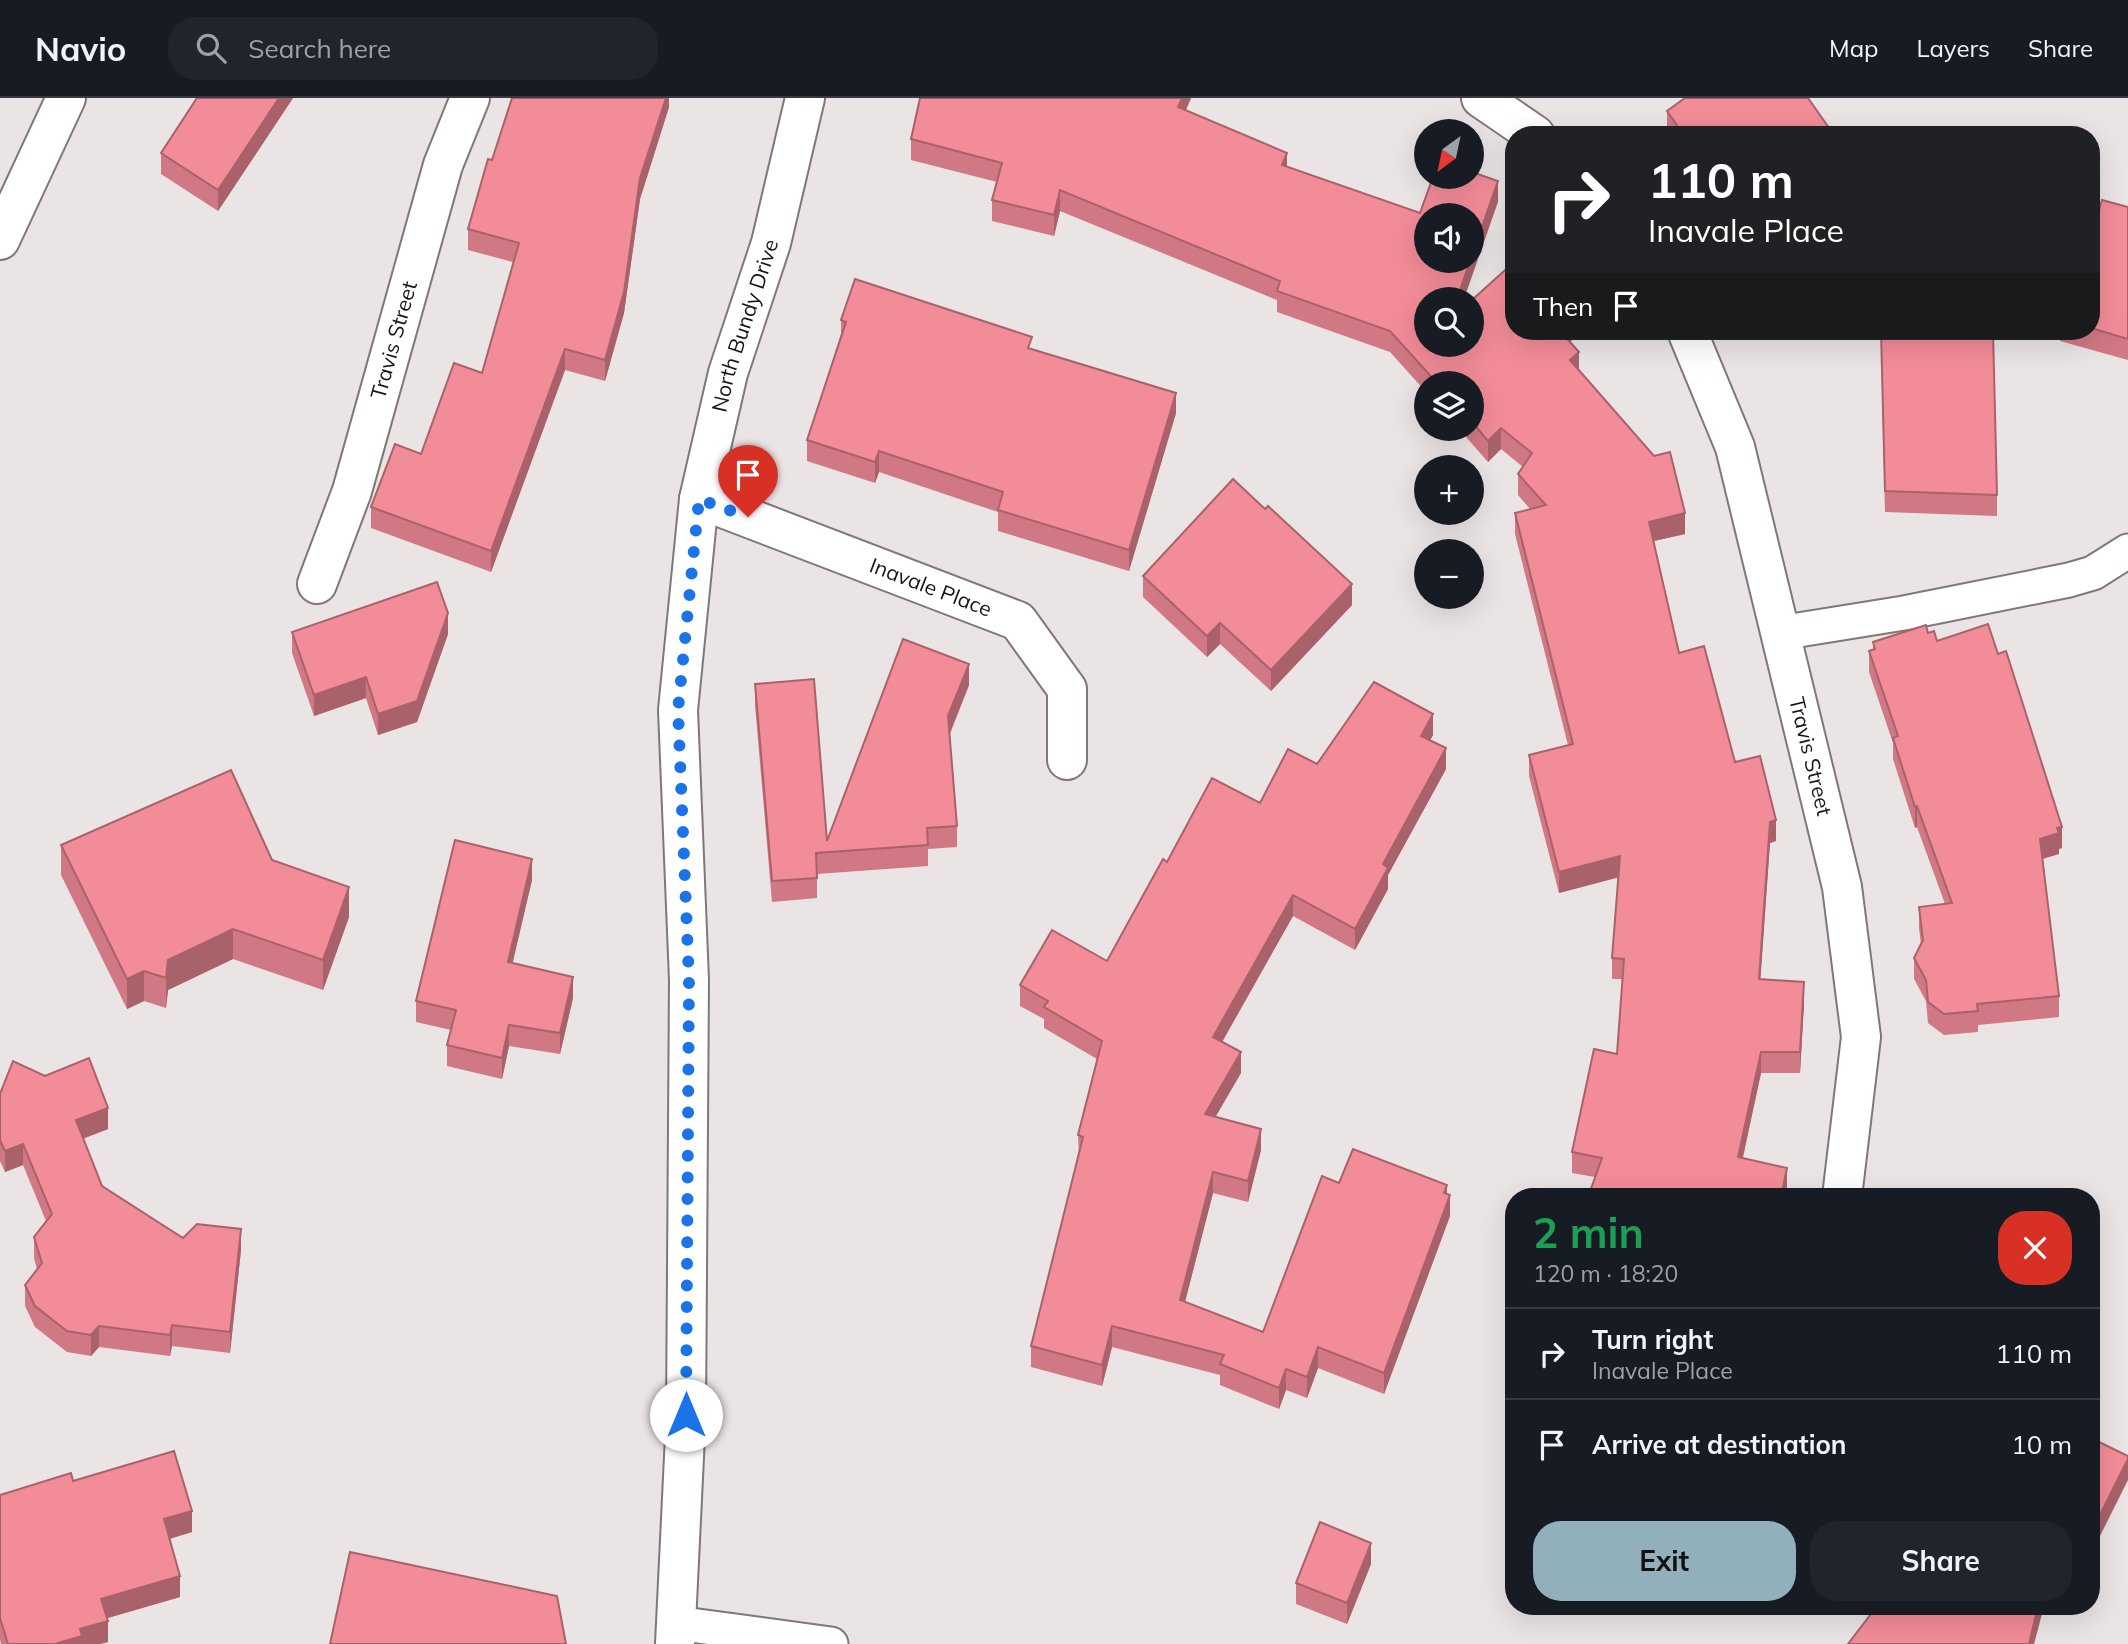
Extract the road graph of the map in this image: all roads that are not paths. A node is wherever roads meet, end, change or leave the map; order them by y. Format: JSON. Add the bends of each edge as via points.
{"nodes":[{"id":1,"x":66,"y":98,"type":"edge"},
{"id":2,"x":470,"y":98,"type":"edge"},
{"id":3,"x":805,"y":98,"type":"edge"},
{"id":4,"x":1481,"y":98,"type":"edge"},
{"id":5,"x":1522,"y":126,"type":"edge"},
{"id":6,"x":0,"y":240,"type":"edge"},
{"id":7,"x":1691,"y":340,"type":"edge"},
{"id":8,"x":699,"y":499,"type":"junction"},
{"id":9,"x":2128,"y":551,"type":"edge"},
{"id":10,"x":317,"y":584,"type":"dead end"},
{"id":11,"x":1780,"y":633,"type":"junction"},
{"id":12,"x":1067,"y":760,"type":"dead end"},
{"id":13,"x":1843,"y":1188,"type":"edge"},
{"id":14,"x":676,"y":1634,"type":"edge"},
{"id":15,"x":831,"y":1644,"type":"edge"}],
"edges":[{"from":1,"to":6,"type":"street"},
{"from":2,"to":10,"type":"street","name":"Travis Street","via":[[443,165],[352,491]]},
{"from":3,"to":8,"type":"street","name":"North Bundy Drive","via":[[771,243],[728,373]]},
{"from":4,"to":5,"type":"street"},
{"from":7,"to":11,"type":"street","name":"Travis Street","via":[[1735,447]]},
{"from":8,"to":12,"type":"street","name":"Inavale Place","via":[[1018,621],[1067,689]]},
{"from":8,"to":14,"type":"street","name":"North Bundy Drive","via":[[678,710],[689,980],[686,1415]]},
{"from":9,"to":11,"type":"lane","via":[[2093,573],[2069,580]]},
{"from":11,"to":13,"type":"street","name":"Travis Street","via":[[1842,887],[1861,1037]]},
{"from":14,"to":15,"type":"lane"}]}
